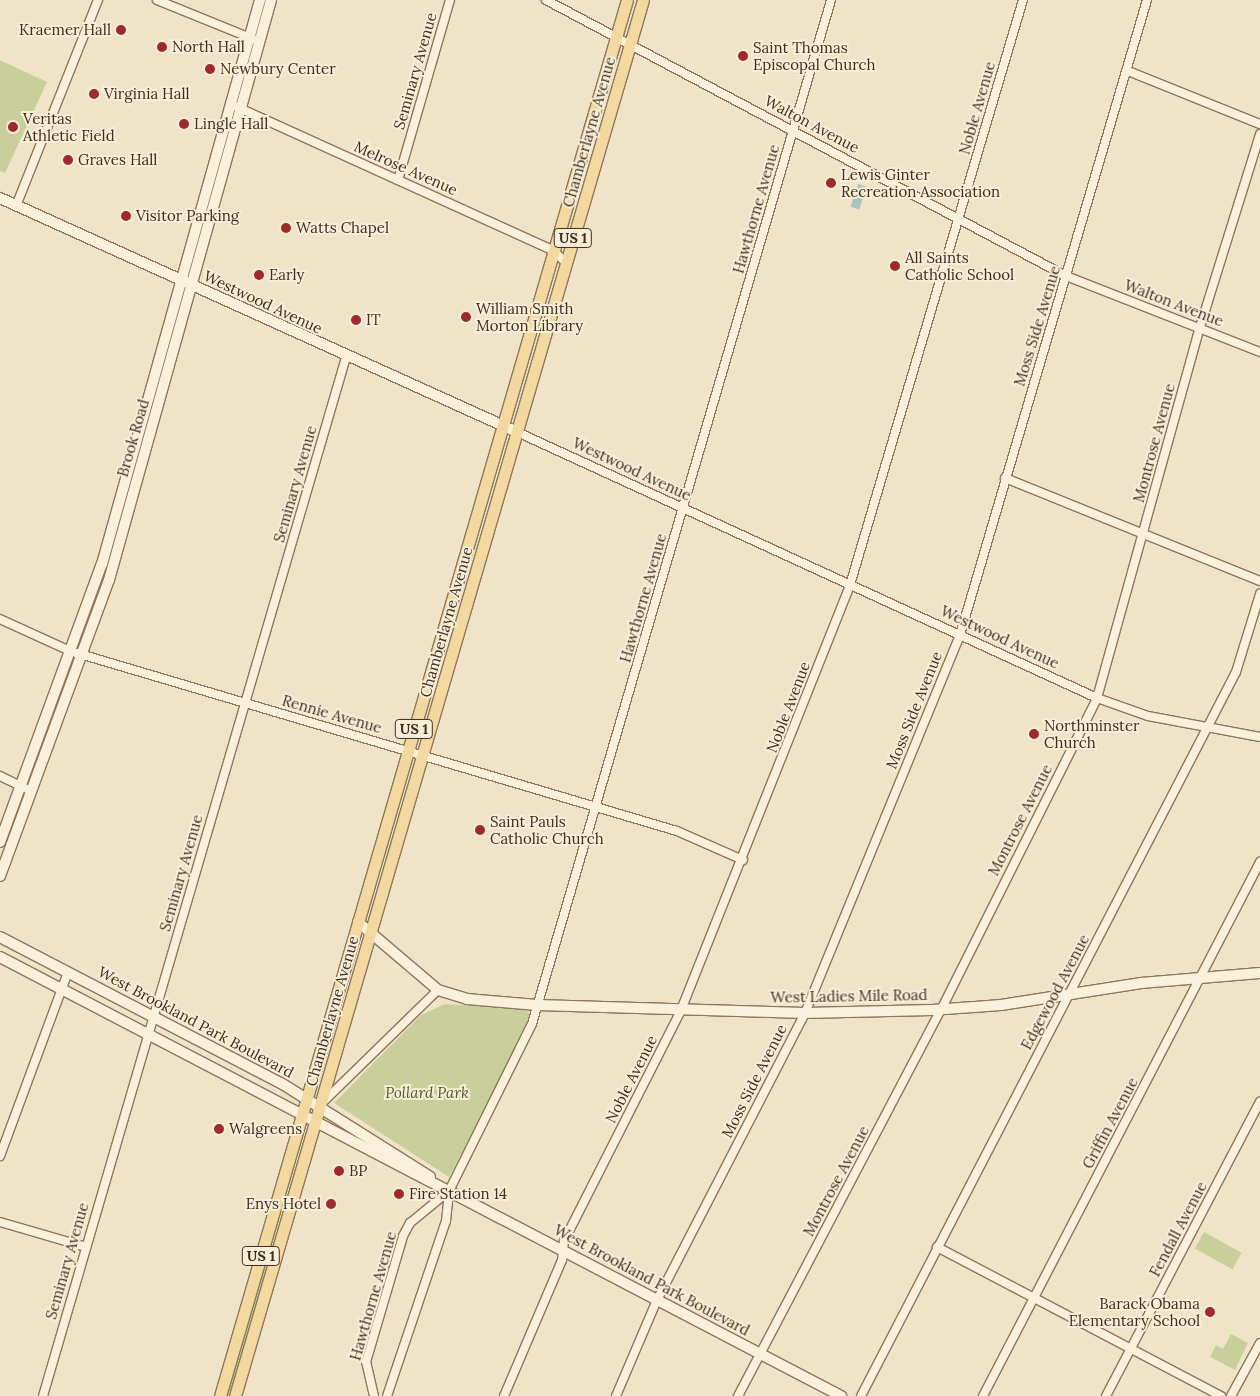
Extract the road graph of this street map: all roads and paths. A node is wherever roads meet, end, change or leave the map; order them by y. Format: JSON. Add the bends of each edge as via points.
{"nodes":[{"id":1,"x":98,"y":0,"type":"edge"},
{"id":2,"x":157,"y":0,"type":"edge"},
{"id":3,"x":260,"y":0,"type":"edge"},
{"id":4,"x":271,"y":0,"type":"edge"},
{"id":5,"x":450,"y":0,"type":"edge"},
{"id":6,"x":546,"y":0,"type":"edge"},
{"id":7,"x":627,"y":0,"type":"edge"},
{"id":8,"x":643,"y":0,"type":"edge"},
{"id":9,"x":831,"y":0,"type":"edge"},
{"id":10,"x":1023,"y":0,"type":"edge"},
{"id":11,"x":1147,"y":0,"type":"edge"},
{"id":12,"x":617,"y":37,"type":"junction"},
{"id":13,"x":249,"y":38,"type":"junction"},
{"id":14,"x":260,"y":42,"type":"junction"},
{"id":15,"x":630,"y":44,"type":"junction"},
{"id":16,"x":1128,"y":71,"type":"junction"},
{"id":17,"x":230,"y":105,"type":"junction"},
{"id":18,"x":241,"y":109,"type":"junction"},
{"id":19,"x":1260,"y":124,"type":"edge"},
{"id":20,"x":794,"y":129,"type":"junction"},
{"id":21,"x":1260,"y":134,"type":"edge"},
{"id":22,"x":398,"y":180,"type":"junction"},
{"id":23,"x":0,"y":198,"type":"edge"},
{"id":24,"x":16,"y":206,"type":"junction"},
{"id":25,"x":959,"y":217,"type":"junction"},
{"id":26,"x":554,"y":251,"type":"junction"},
{"id":27,"x":566,"y":263,"type":"junction"},
{"id":28,"x":1066,"y":276,"type":"junction"},
{"id":29,"x":181,"y":280,"type":"junction"},
{"id":30,"x":192,"y":285,"type":"junction"},
{"id":31,"x":1200,"y":328,"type":"junction"},
{"id":32,"x":1260,"y":352,"type":"edge"},
{"id":33,"x":346,"y":357,"type":"junction"},
{"id":34,"x":503,"y":426,"type":"junction"},
{"id":35,"x":517,"y":432,"type":"junction"},
{"id":36,"x":1005,"y":478,"type":"junction"},
{"id":37,"x":683,"y":509,"type":"junction"},
{"id":38,"x":1143,"y":535,"type":"junction"},
{"id":39,"x":1260,"y":581,"type":"edge"},
{"id":40,"x":850,"y":585,"type":"junction"},
{"id":41,"x":1260,"y":594,"type":"edge"},
{"id":42,"x":0,"y":619,"type":"edge"},
{"id":43,"x":960,"y":634,"type":"junction"},
{"id":44,"x":70,"y":651,"type":"junction"},
{"id":45,"x":82,"y":653,"type":"junction"},
{"id":46,"x":1097,"y":698,"type":"junction"},
{"id":47,"x":245,"y":702,"type":"junction"},
{"id":48,"x":1209,"y":727,"type":"junction"},
{"id":49,"x":1260,"y":737,"type":"edge"},
{"id":50,"x":408,"y":750,"type":"junction"},
{"id":51,"x":422,"y":754,"type":"junction"},
{"id":52,"x":0,"y":776,"type":"edge"},
{"id":53,"x":21,"y":786,"type":"junction"},
{"id":54,"x":31,"y":791,"type":"junction"},
{"id":55,"x":596,"y":807,"type":"junction"},
{"id":56,"x":0,"y":842,"type":"edge"},
{"id":57,"x":743,"y":860,"type":"junction"},
{"id":58,"x":1260,"y":862,"type":"edge"},
{"id":59,"x":0,"y":876,"type":"edge"},
{"id":60,"x":358,"y":922,"type":"junction"},
{"id":61,"x":370,"y":936,"type":"junction"},
{"id":62,"x":0,"y":937,"type":"edge"},
{"id":63,"x":0,"y":957,"type":"edge"},
{"id":64,"x":68,"y":972,"type":"junction"},
{"id":65,"x":1260,"y":973,"type":"edge"},
{"id":66,"x":1202,"y":977,"type":"junction"},
{"id":67,"x":62,"y":990,"type":"junction"},
{"id":68,"x":438,"y":990,"type":"junction"},
{"id":69,"x":1070,"y":995,"type":"junction"},
{"id":70,"x":537,"y":1005,"type":"junction"},
{"id":71,"x":681,"y":1010,"type":"junction"},
{"id":72,"x":941,"y":1010,"type":"junction"},
{"id":73,"x":805,"y":1013,"type":"junction"},
{"id":74,"x":154,"y":1016,"type":"junction"},
{"id":75,"x":149,"y":1036,"type":"junction"},
{"id":76,"x":307,"y":1097,"type":"junction"},
{"id":77,"x":1260,"y":1102,"type":"edge"},
{"id":78,"x":320,"y":1105,"type":"junction"},
{"id":79,"x":302,"y":1115,"type":"junction"},
{"id":80,"x":315,"y":1123,"type":"junction"},
{"id":81,"x":0,"y":1156,"type":"edge"},
{"id":82,"x":448,"y":1191,"type":"junction"},
{"id":83,"x":0,"y":1222,"type":"edge"},
{"id":84,"x":86,"y":1247,"type":"junction"},
{"id":85,"x":938,"y":1247,"type":"junction"},
{"id":86,"x":563,"y":1251,"type":"junction"},
{"id":87,"x":1034,"y":1297,"type":"junction"},
{"id":88,"x":657,"y":1300,"type":"junction"},
{"id":89,"x":1260,"y":1343,"type":"edge"},
{"id":90,"x":1131,"y":1348,"type":"junction"},
{"id":91,"x":760,"y":1354,"type":"junction"},
{"id":92,"x":43,"y":1396,"type":"edge"},
{"id":93,"x":220,"y":1396,"type":"edge"},
{"id":94,"x":235,"y":1396,"type":"edge"},
{"id":95,"x":374,"y":1396,"type":"edge"},
{"id":96,"x":387,"y":1396,"type":"edge"},
{"id":97,"x":504,"y":1396,"type":"edge"},
{"id":98,"x":616,"y":1396,"type":"edge"},
{"id":99,"x":738,"y":1396,"type":"edge"},
{"id":100,"x":841,"y":1396,"type":"edge"},
{"id":101,"x":861,"y":1396,"type":"edge"},
{"id":102,"x":983,"y":1396,"type":"edge"},
{"id":103,"x":1106,"y":1396,"type":"edge"},
{"id":104,"x":1221,"y":1396,"type":"edge"},
{"id":105,"x":1231,"y":1396,"type":"edge"}],
"edges":[{"from":1,"to":24,"type":"street"},
{"from":2,"to":13,"type":"street"},
{"from":3,"to":13,"type":"main road","name":"Brook Road"},
{"from":4,"to":14,"type":"main road","name":"Brook Road"},
{"from":5,"to":22,"type":"street","name":"Seminary Avenue"},
{"from":6,"to":12,"type":"street","name":"Walton Avenue"},
{"from":7,"to":12,"type":"main road","name":"Chamberlayne Avenue","number":"US 1"},
{"from":8,"to":15,"type":"main road","name":"Chamberlayne Avenue","number":"US 1"},
{"from":9,"to":20,"type":"street","name":"Hawthorne Avenue"},
{"from":10,"to":25,"type":"street","name":"Noble Avenue"},
{"from":11,"to":16,"type":"street","name":"Moss Side Avenue"},
{"from":12,"to":15,"type":"street","name":"Walton Avenue"},
{"from":12,"to":26,"type":"main road","name":"Chamberlayne Avenue","number":"US 1"},
{"from":13,"to":14,"type":"street"},
{"from":13,"to":17,"type":"main road","name":"Brook Road"},
{"from":14,"to":18,"type":"main road","name":"Brook Road"},
{"from":15,"to":20,"type":"street","name":"Walton Avenue"},
{"from":15,"to":27,"type":"main road","name":"Chamberlayne Avenue","number":"US 1"},
{"from":16,"to":19,"type":"street"},
{"from":16,"to":28,"type":"street","name":"Moss Side Avenue"},
{"from":17,"to":18,"type":"street","name":"Melrose Avenue"},
{"from":17,"to":29,"type":"main road","name":"Brook Road"},
{"from":18,"to":22,"type":"street","name":"Melrose Avenue"},
{"from":18,"to":30,"type":"main road","name":"Brook Road"},
{"from":20,"to":25,"type":"street","name":"Walton Avenue"},
{"from":20,"to":37,"type":"street","name":"Hawthorne Avenue"},
{"from":21,"to":31,"type":"street","name":"Montrose Avenue"},
{"from":22,"to":26,"type":"street","name":"Melrose Avenue"},
{"from":23,"to":24,"type":"main road","name":"Westwood Avenue"},
{"from":24,"to":29,"type":"main road","name":"Westwood Avenue"},
{"from":25,"to":28,"type":"street","name":"Walton Avenue"},
{"from":25,"to":40,"type":"street","name":"Noble Avenue"},
{"from":26,"to":27,"type":"street","name":"Melrose Avenue"},
{"from":26,"to":34,"type":"main road","name":"Chamberlayne Avenue","number":"US 1"},
{"from":27,"to":35,"type":"main road","name":"Chamberlayne Avenue","number":"US 1"},
{"from":28,"to":31,"type":"street","name":"Walton Avenue"},
{"from":28,"to":36,"type":"street","name":"Moss Side Avenue"},
{"from":29,"to":30,"type":"main road","name":"Westwood Avenue"},
{"from":29,"to":44,"type":"main road","name":"Brook Road","via":[[102,564]]},
{"from":30,"to":33,"type":"main road","name":"Westwood Avenue"},
{"from":30,"to":45,"type":"main road","name":"Brook Road","via":[[112,568]]},
{"from":31,"to":32,"type":"street","name":"Walton Avenue"},
{"from":31,"to":38,"type":"street","name":"Montrose Avenue"},
{"from":33,"to":34,"type":"main road","name":"Westwood Avenue"},
{"from":33,"to":47,"type":"street","name":"Seminary Avenue"},
{"from":34,"to":35,"type":"main road","name":"Westwood Avenue"},
{"from":34,"to":50,"type":"main road","name":"Chamberlayne Avenue","number":"US 1"},
{"from":35,"to":37,"type":"street","name":"Westwood Avenue"},
{"from":35,"to":51,"type":"main road","name":"Chamberlayne Avenue","number":"US 1"},
{"from":36,"to":38,"type":"street"},
{"from":36,"to":43,"type":"street","name":"Moss Side Avenue"},
{"from":37,"to":40,"type":"street","name":"Westwood Avenue"},
{"from":37,"to":55,"type":"street","name":"Hawthorne Avenue"},
{"from":38,"to":39,"type":"street"},
{"from":38,"to":46,"type":"street","name":"Montrose Avenue"},
{"from":40,"to":43,"type":"street","name":"Westwood Avenue"},
{"from":40,"to":57,"type":"street","name":"Noble Avenue"},
{"from":41,"to":48,"type":"street","name":"Edgewood Avenue","via":[[1236,672]]},
{"from":42,"to":44,"type":"street","name":"Rennie Avenue"},
{"from":43,"to":46,"type":"street","name":"Westwood Avenue"},
{"from":43,"to":73,"type":"street","name":"Moss Side Avenue"},
{"from":44,"to":45,"type":"street","name":"Rennie Avenue"},
{"from":44,"to":53,"type":"main road","name":"Brook Road"},
{"from":45,"to":47,"type":"street","name":"Rennie Avenue"},
{"from":45,"to":54,"type":"main road","name":"Brook Road"},
{"from":46,"to":48,"type":"street","name":"Westwood Avenue","via":[[1148,716]]},
{"from":46,"to":72,"type":"street","name":"Montrose Avenue"},
{"from":47,"to":50,"type":"street","name":"Rennie Avenue"},
{"from":47,"to":74,"type":"street","name":"Seminary Avenue"},
{"from":48,"to":49,"type":"street","name":"Westwood Avenue"},
{"from":48,"to":69,"type":"street","name":"Edgewood Avenue"},
{"from":50,"to":51,"type":"street","name":"Rennie Avenue"},
{"from":50,"to":60,"type":"main road","name":"Chamberlayne Avenue","number":"US 1"},
{"from":51,"to":55,"type":"street","name":"Rennie Avenue"},
{"from":51,"to":61,"type":"main road","name":"Chamberlayne Avenue","number":"US 1"},
{"from":52,"to":53,"type":"street"},
{"from":53,"to":54,"type":"street"},
{"from":53,"to":56,"type":"main road","name":"Brook Road"},
{"from":54,"to":59,"type":"main road","name":"Brook Road"},
{"from":55,"to":57,"type":"street","name":"Rennie Avenue","via":[[690,835]]},
{"from":55,"to":70,"type":"street","name":"Hawthorne Avenue"},
{"from":57,"to":71,"type":"street","name":"Noble Avenue"},
{"from":58,"to":66,"type":"street","name":"Griffin Avenue"},
{"from":60,"to":61,"type":"main road","name":"West Ladies Mile Road"},
{"from":60,"to":76,"type":"main road","name":"Chamberlayne Avenue","number":"US 1"},
{"from":61,"to":68,"type":"main road","name":"West Ladies Mile Road"},
{"from":61,"to":78,"type":"main road","name":"Chamberlayne Avenue","number":"US 1"},
{"from":62,"to":64,"type":"main road","name":"West Brookland Park Boulevard"},
{"from":63,"to":67,"type":"main road","name":"West Brookland Park Boulevard"},
{"from":64,"to":67,"type":"street"},
{"from":64,"to":74,"type":"main road","name":"West Brookland Park Boulevard"},
{"from":65,"to":66,"type":"main road","name":"West Ladies Mile Road"},
{"from":66,"to":69,"type":"main road","name":"West Ladies Mile Road"},
{"from":66,"to":87,"type":"street","name":"Griffin Avenue"},
{"from":67,"to":75,"type":"main road","name":"West Brookland Park Boulevard"},
{"from":67,"to":81,"type":"street"},
{"from":68,"to":70,"type":"main road","name":"West Ladies Mile Road","via":[[472,999]]},
{"from":68,"to":78,"type":"street"},
{"from":69,"to":72,"type":"main road","name":"West Ladies Mile Road"},
{"from":69,"to":85,"type":"street","name":"Edgewood Avenue"},
{"from":70,"to":71,"type":"main road","name":"West Ladies Mile Road"},
{"from":70,"to":82,"type":"street","name":"Hawthorne Avenue","via":[[526,1040]]},
{"from":71,"to":73,"type":"main road","name":"West Ladies Mile Road"},
{"from":71,"to":86,"type":"street","name":"Noble Avenue","via":[[564,1241]]},
{"from":72,"to":73,"type":"main road","name":"West Ladies Mile Road"},
{"from":72,"to":91,"type":"street","name":"Montrose Avenue"},
{"from":73,"to":88,"type":"street","name":"Moss Side Avenue"},
{"from":74,"to":75,"type":"street","name":"Seminary Avenue"},
{"from":74,"to":76,"type":"main road","name":"West Brookland Park Boulevard"},
{"from":75,"to":79,"type":"main road","name":"West Brookland Park Boulevard"},
{"from":75,"to":84,"type":"street","name":"Seminary Avenue"},
{"from":76,"to":78,"type":"main road","name":"West Brookland Park Boulevard"},
{"from":76,"to":79,"type":"main road","name":"Chamberlayne Avenue","number":"US 1"},
{"from":77,"to":90,"type":"street","name":"Fendall Avenue"},
{"from":78,"to":80,"type":"main road","name":"Chamberlayne Avenue","number":"US 1"},
{"from":78,"to":82,"type":"main road","name":"West Brookland Park Boulevard"},
{"from":79,"to":80,"type":"main road","name":"West Brookland Park Boulevard"},
{"from":79,"to":93,"type":"main road","name":"Chamberlayne Avenue","number":"US 1"},
{"from":80,"to":82,"type":"main road","name":"West Brookland Park Boulevard"},
{"from":80,"to":94,"type":"main road","name":"Chamberlayne Avenue","number":"US 1"},
{"from":82,"to":86,"type":"main road","name":"West Brookland Park Boulevard"},
{"from":82,"to":95,"type":"street","name":"Hawthorne Avenue","via":[[410,1223],[403,1236],[366,1362]]},
{"from":82,"to":96,"type":"street","name":"Hawthorne Avenue","via":[[446,1221]]},
{"from":83,"to":84,"type":"street"},
{"from":84,"to":92,"type":"street","name":"Seminary Avenue"},
{"from":85,"to":87,"type":"street"},
{"from":85,"to":101,"type":"street","name":"Edgewood Avenue"},
{"from":86,"to":88,"type":"main road","name":"West Brookland Park Boulevard"},
{"from":86,"to":97,"type":"street","name":"Noble Avenue"},
{"from":87,"to":90,"type":"street"},
{"from":87,"to":102,"type":"street","name":"Griffin Avenue"},
{"from":88,"to":91,"type":"main road","name":"West Brookland Park Boulevard"},
{"from":88,"to":98,"type":"street","name":"Moss Side Avenue"},
{"from":89,"to":105,"type":"street"},
{"from":90,"to":103,"type":"street","name":"Fendall Avenue"},
{"from":90,"to":104,"type":"street"},
{"from":91,"to":99,"type":"street","name":"Montrose Avenue"},
{"from":91,"to":100,"type":"main road","name":"West Brookland Park Boulevard"}]}
